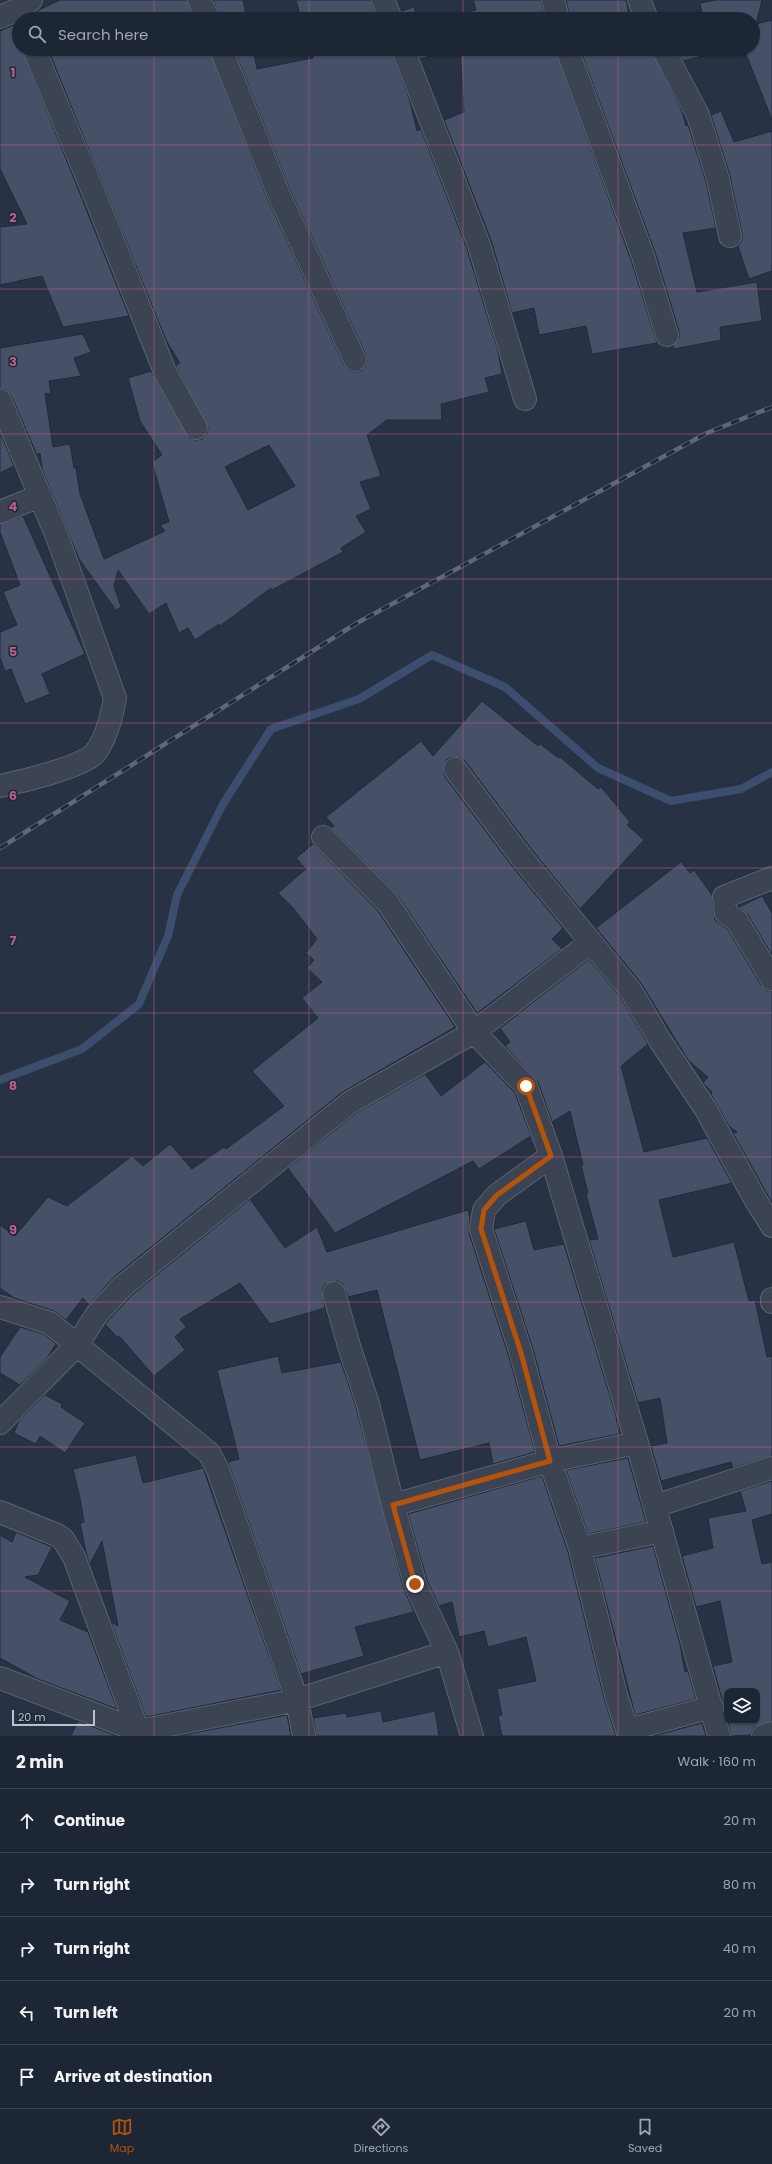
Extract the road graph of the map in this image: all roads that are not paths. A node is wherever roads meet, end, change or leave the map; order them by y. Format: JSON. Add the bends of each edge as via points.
{"nodes":[{"id":1,"x":199,"y":0,"type":"edge"},
{"id":2,"x":383,"y":0,"type":"edge"},
{"id":3,"x":552,"y":0,"type":"edge"},
{"id":4,"x":639,"y":0,"type":"edge"},
{"id":5,"x":205,"y":12,"type":"edge"},
{"id":6,"x":388,"y":12,"type":"edge"},
{"id":7,"x":556,"y":12,"type":"edge"},
{"id":8,"x":644,"y":12,"type":"edge"},
{"id":9,"x":37,"y":56,"type":"edge"},
{"id":10,"x":224,"y":56,"type":"edge"},
{"id":11,"x":405,"y":56,"type":"edge"},
{"id":12,"x":570,"y":56,"type":"edge"},
{"id":13,"x":667,"y":56,"type":"edge"},
{"id":14,"x":730,"y":236,"type":"dead end"},
{"id":15,"x":667,"y":335,"type":"dead end"},
{"id":16,"x":355,"y":360,"type":"dead end"},
{"id":17,"x":525,"y":399,"type":"dead end"},
{"id":18,"x":0,"y":400,"type":"edge"},
{"id":19,"x":196,"y":428,"type":"dead end"},
{"id":20,"x":40,"y":496,"type":"junction"},
{"id":21,"x":0,"y":512,"type":"edge"},
{"id":22,"x":455,"y":770,"type":"dead end"},
{"id":23,"x":0,"y":786,"type":"edge"},
{"id":24,"x":323,"y":837,"type":"dead end"},
{"id":25,"x":772,"y":878,"type":"edge"},
{"id":26,"x":591,"y":942,"type":"junction"},
{"id":27,"x":772,"y":979,"type":"edge"},
{"id":28,"x":474,"y":1032,"type":"junction"},
{"id":29,"x":551,"y":1156,"type":"junction"},
{"id":30,"x":772,"y":1226,"type":"edge"},
{"id":31,"x":334,"y":1293,"type":"dead end"},
{"id":32,"x":772,"y":1299,"type":"edge"},
{"id":33,"x":772,"y":1302,"type":"edge"},
{"id":34,"x":0,"y":1308,"type":"edge"},
{"id":35,"x":77,"y":1344,"type":"junction"},
{"id":36,"x":0,"y":1423,"type":"edge"},
{"id":37,"x":637,"y":1444,"type":"junction"},
{"id":38,"x":550,"y":1461,"type":"junction"},
{"id":39,"x":772,"y":1468,"type":"edge"},
{"id":40,"x":393,"y":1505,"type":"junction"},
{"id":41,"x":655,"y":1506,"type":"junction"},
{"id":42,"x":0,"y":1512,"type":"edge"},
{"id":43,"x":662,"y":1531,"type":"junction"},
{"id":44,"x":580,"y":1548,"type":"junction"},
{"id":45,"x":447,"y":1652,"type":"junction"},
{"id":46,"x":0,"y":1678,"type":"edge"},
{"id":47,"x":297,"y":1700,"type":"junction"},
{"id":48,"x":712,"y":1707,"type":"junction"},
{"id":49,"x":628,"y":1733,"type":"edge"},
{"id":50,"x":772,"y":1733,"type":"edge"},
{"id":51,"x":140,"y":1734,"type":"edge"},
{"id":52,"x":304,"y":1736,"type":"edge"},
{"id":53,"x":472,"y":1736,"type":"edge"},
{"id":54,"x":719,"y":1736,"type":"edge"},
{"id":55,"x":763,"y":1736,"type":"edge"}],
"edges":[{"from":1,"to":5,"type":"street"},
{"from":2,"to":6,"type":"street"},
{"from":3,"to":7,"type":"street"},
{"from":4,"to":8,"type":"street"},
{"from":9,"to":19,"type":"street","via":[[165,372]]},
{"from":10,"to":16,"type":"street","via":[[279,195]]},
{"from":11,"to":17,"type":"street","via":[[479,245]]},
{"from":12,"to":15,"type":"street","via":[[643,256]]},
{"from":13,"to":14,"type":"street","via":[[698,115],[718,179]]},
{"from":18,"to":20,"type":"street"},
{"from":20,"to":21,"type":"street"},
{"from":20,"to":23,"type":"street","via":[[115,698],[112,718],[94,753],[66,768]]},
{"from":22,"to":26,"type":"street","via":[[522,858]]},
{"from":24,"to":28,"type":"street","via":[[388,903]]},
{"from":25,"to":27,"type":"street","via":[[724,897],[726,913],[737,921]]},
{"from":26,"to":28,"type":"street"},
{"from":26,"to":30,"type":"street","via":[[631,991],[705,1108],[754,1199]]},
{"from":28,"to":29,"type":"street","via":[[526,1086]]},
{"from":28,"to":35,"type":"street","via":[[349,1103],[122,1287],[96,1314]]},
{"from":29,"to":37,"type":"street"},
{"from":29,"to":38,"type":"street","via":[[497,1195],[484,1210],[481,1229],[521,1353]]},
{"from":31,"to":40,"type":"street","via":[[368,1404]]},
{"from":32,"to":33,"type":"street"},
{"from":34,"to":35,"type":"street","via":[[50,1323]]},
{"from":35,"to":36,"type":"street"},
{"from":35,"to":47,"type":"street","via":[[209,1453],[218,1470]]},
{"from":37,"to":38,"type":"street"},
{"from":37,"to":41,"type":"street"},
{"from":38,"to":40,"type":"street"},
{"from":38,"to":44,"type":"street"},
{"from":39,"to":41,"type":"street"},
{"from":40,"to":45,"type":"street","via":[[415,1584]]},
{"from":41,"to":43,"type":"street"},
{"from":42,"to":51,"type":"street","via":[[56,1535],[68,1546]]},
{"from":43,"to":44,"type":"street"},
{"from":43,"to":48,"type":"street"},
{"from":44,"to":49,"type":"street","via":[[616,1695]]},
{"from":45,"to":47,"type":"street"},
{"from":45,"to":53,"type":"street"},
{"from":46,"to":51,"type":"street"},
{"from":47,"to":51,"type":"street"},
{"from":47,"to":52,"type":"street"},
{"from":48,"to":49,"type":"street"},
{"from":48,"to":54,"type":"street"},
{"from":50,"to":55,"type":"street"}]}
